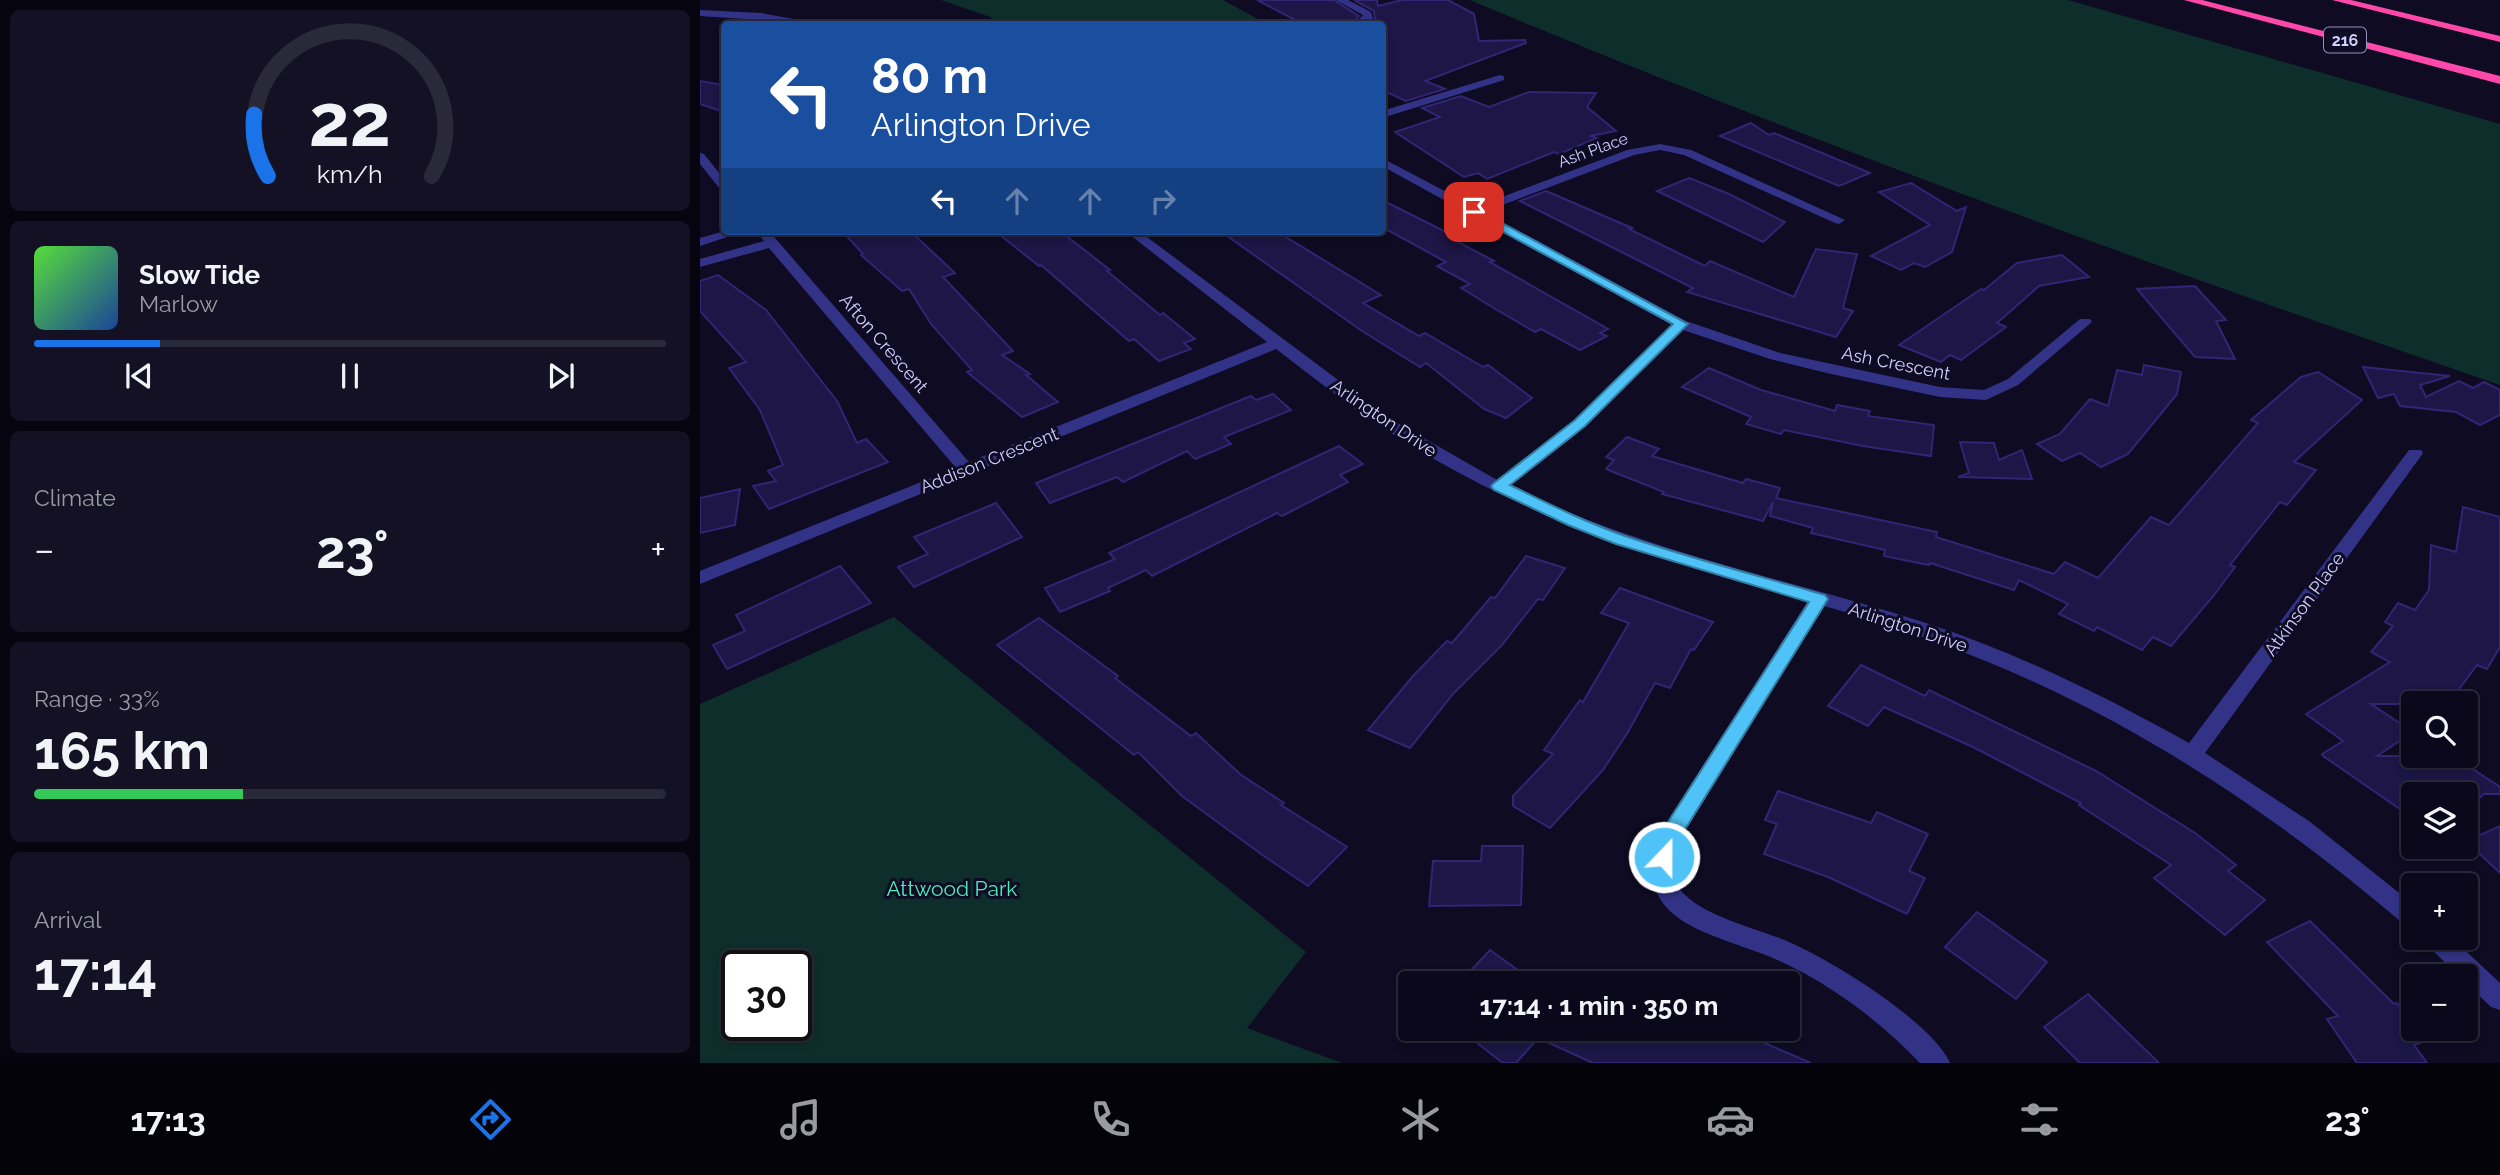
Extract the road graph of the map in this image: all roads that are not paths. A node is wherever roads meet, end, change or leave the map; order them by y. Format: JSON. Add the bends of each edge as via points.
{"nodes":[{"id":1,"x":1341,"y":0,"type":"edge"},
{"id":2,"x":2189,"y":0,"type":"edge"},
{"id":3,"x":2337,"y":0,"type":"edge"},
{"id":4,"x":2359,"y":0,"type":"edge"},
{"id":5,"x":700,"y":13,"type":"edge"},
{"id":6,"x":795,"y":21,"type":"edge"},
{"id":7,"x":1364,"y":21,"type":"edge"},
{"id":8,"x":2500,"y":31,"type":"edge"},
{"id":9,"x":2500,"y":39,"type":"edge"},
{"id":10,"x":1500,"y":78,"type":"dead end"},
{"id":11,"x":2500,"y":80,"type":"edge"},
{"id":12,"x":1386,"y":114,"type":"edge"},
{"id":13,"x":700,"y":156,"type":"edge"},
{"id":14,"x":1386,"y":163,"type":"edge"},
{"id":15,"x":721,"y":182,"type":"edge"},
{"id":16,"x":1474,"y":212,"type":"junction"},
{"id":17,"x":1839,"y":220,"type":"dead end"},
{"id":18,"x":725,"y":235,"type":"edge"},
{"id":19,"x":1136,"y":235,"type":"edge"},
{"id":20,"x":767,"y":237,"type":"edge"},
{"id":21,"x":700,"y":242,"type":"edge"},
{"id":22,"x":700,"y":263,"type":"edge"},
{"id":23,"x":2085,"y":322,"type":"dead end"},
{"id":24,"x":1681,"y":324,"type":"junction"},
{"id":25,"x":1278,"y":343,"type":"junction"},
{"id":26,"x":2415,"y":453,"type":"dead end"},
{"id":27,"x":967,"y":469,"type":"junction"},
{"id":28,"x":1499,"y":486,"type":"junction"},
{"id":29,"x":700,"y":578,"type":"edge"},
{"id":30,"x":1819,"y":599,"type":"junction"},
{"id":31,"x":2192,"y":755,"type":"junction"},
{"id":32,"x":2401,"y":909,"type":"edge"},
{"id":33,"x":2448,"y":950,"type":"edge"},
{"id":34,"x":2500,"y":999,"type":"edge"},
{"id":35,"x":1937,"y":1063,"type":"edge"}],
"edges":[{"from":1,"to":7,"type":"street","via":[[1368,14]]},
{"from":2,"to":11,"type":"highway","number":"216"},
{"from":3,"to":9,"type":"highway","number":"216"},
{"from":4,"to":8,"type":"highway"},
{"from":5,"to":6,"type":"street"},
{"from":10,"to":12,"type":"street"},
{"from":13,"to":15,"type":"street"},
{"from":14,"to":16,"type":"street","name":"Ash Crescent"},
{"from":16,"to":17,"type":"street","name":"Ash Place","via":[[1631,152],[1661,147],[1687,152]]},
{"from":16,"to":24,"type":"street","name":"Ash Crescent"},
{"from":18,"to":21,"type":"street"},
{"from":19,"to":25,"type":"street","name":"Arlington Drive"},
{"from":20,"to":22,"type":"street","name":"Afton Crescent"},
{"from":20,"to":27,"type":"street","name":"Afton Crescent"},
{"from":23,"to":24,"type":"street","name":"Ash Crescent","via":[[2003,389],[1972,396],[1820,368]]},
{"from":24,"to":28,"type":"street","via":[[1580,423]]},
{"from":25,"to":27,"type":"street","name":"Addison Crescent"},
{"from":25,"to":28,"type":"street","name":"Arlington Drive","via":[[1408,438]]},
{"from":26,"to":31,"type":"street","name":"Atkinson Place"},
{"from":27,"to":29,"type":"street","name":"Addison Crescent"},
{"from":28,"to":30,"type":"street","name":"Arlington Drive","via":[[1621,540]]},
{"from":30,"to":31,"type":"street","name":"Arlington Drive","via":[[1916,627],[2025,669],[2134,721]]},
{"from":30,"to":35,"type":"street","via":[[1675,828],[1662,873],[1667,889],[1692,914],[1823,971],[1882,1013]]},
{"from":31,"to":32,"type":"street","name":"Arlington Drive","via":[[2312,836]]},
{"from":33,"to":34,"type":"street"}]}
